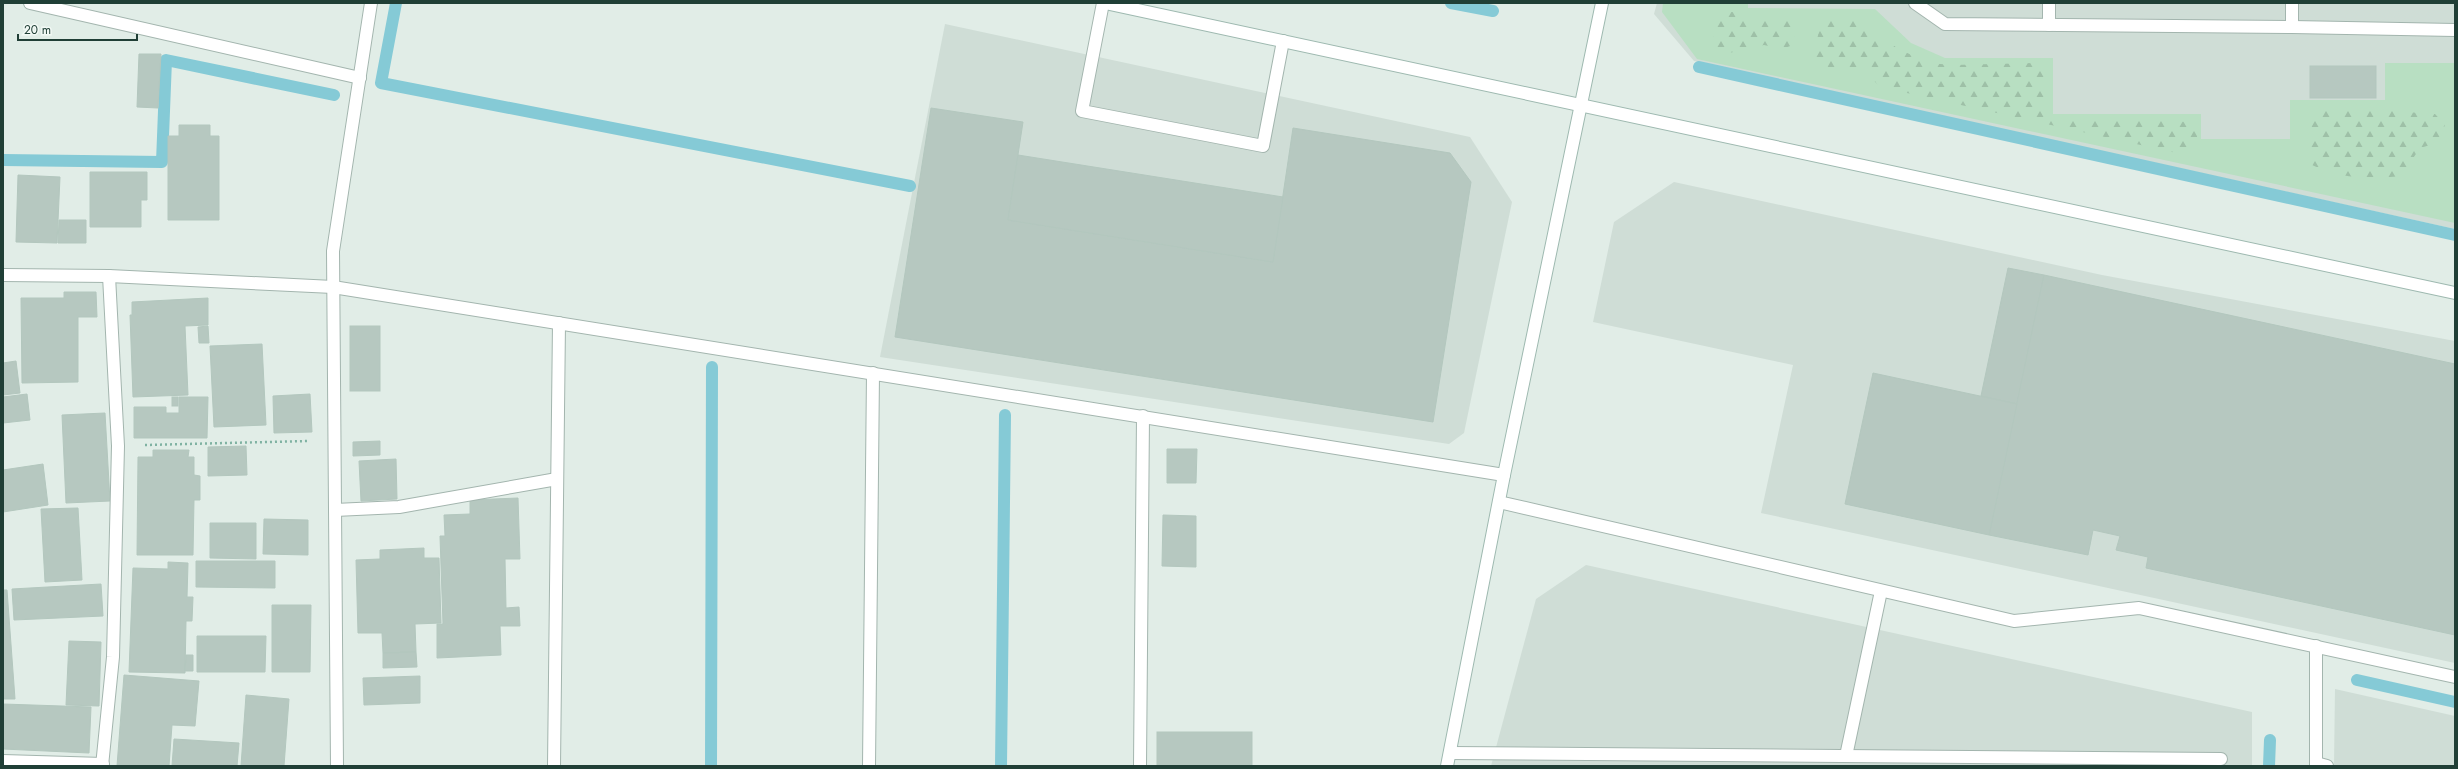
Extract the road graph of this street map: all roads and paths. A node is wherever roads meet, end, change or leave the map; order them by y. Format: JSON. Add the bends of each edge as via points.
{"nodes":[{"id":1,"x":30,"y":3,"type":"edge"},
{"id":2,"x":371,"y":3,"type":"edge"},
{"id":3,"x":1104,"y":3,"type":"edge"},
{"id":4,"x":1602,"y":3,"type":"edge"},
{"id":5,"x":1915,"y":3,"type":"edge"},
{"id":6,"x":2050,"y":3,"type":"edge"},
{"id":7,"x":2292,"y":3,"type":"edge"},
{"id":8,"x":2049,"y":25,"type":"junction"},
{"id":9,"x":2292,"y":28,"type":"junction"},
{"id":10,"x":2455,"y":30,"type":"edge"},
{"id":11,"x":1283,"y":41,"type":"junction"},
{"id":12,"x":360,"y":78,"type":"junction"},
{"id":13,"x":1582,"y":105,"type":"junction"},
{"id":14,"x":3,"y":275,"type":"edge"},
{"id":15,"x":109,"y":276,"type":"junction"},
{"id":16,"x":334,"y":287,"type":"junction"},
{"id":17,"x":2455,"y":293,"type":"edge"},
{"id":18,"x":559,"y":323,"type":"junction"},
{"id":19,"x":873,"y":373,"type":"junction"},
{"id":20,"x":1143,"y":416,"type":"junction"},
{"id":21,"x":335,"y":441,"type":"junction"},
{"id":22,"x":118,"y":446,"type":"junction"},
{"id":23,"x":1504,"y":475,"type":"junction"},
{"id":24,"x":557,"y":479,"type":"junction"},
{"id":25,"x":1499,"y":502,"type":"junction"},
{"id":26,"x":335,"y":510,"type":"junction"},
{"id":27,"x":1882,"y":591,"type":"junction"},
{"id":28,"x":2316,"y":646,"type":"junction"},
{"id":29,"x":2455,"y":677,"type":"edge"},
{"id":30,"x":1450,"y":753,"type":"junction"},
{"id":31,"x":1846,"y":756,"type":"junction"},
{"id":32,"x":2221,"y":758,"type":"dead end"},
{"id":33,"x":3,"y":760,"type":"edge"},
{"id":34,"x":1535,"y":760,"type":"edge"},
{"id":35,"x":103,"y":765,"type":"edge"},
{"id":36,"x":2320,"y":765,"type":"edge"},
{"id":37,"x":337,"y":766,"type":"edge"},
{"id":38,"x":554,"y":766,"type":"edge"},
{"id":39,"x":870,"y":766,"type":"edge"},
{"id":40,"x":1140,"y":766,"type":"edge"},
{"id":41,"x":1447,"y":766,"type":"edge"}],
"edges":[{"from":1,"to":12,"type":"street"},
{"from":2,"to":12,"type":"street"},
{"from":3,"to":11,"type":"street"},
{"from":3,"to":11,"type":"street","via":[[1082,111],[1263,146]]},
{"from":4,"to":13,"type":"street"},
{"from":5,"to":8,"type":"street","via":[[1945,24]]},
{"from":6,"to":8,"type":"street"},
{"from":7,"to":9,"type":"street"},
{"from":8,"to":9,"type":"street"},
{"from":9,"to":10,"type":"street"},
{"from":11,"to":13,"type":"street"},
{"from":12,"to":16,"type":"street","via":[[333,251]]},
{"from":13,"to":17,"type":"street"},
{"from":13,"to":23,"type":"street"},
{"from":14,"to":15,"type":"street"},
{"from":15,"to":16,"type":"street"},
{"from":15,"to":22,"type":"street"},
{"from":16,"to":18,"type":"street"},
{"from":16,"to":21,"type":"street"},
{"from":18,"to":19,"type":"street"},
{"from":18,"to":24,"type":"street"},
{"from":19,"to":20,"type":"street"},
{"from":19,"to":39,"type":"street"},
{"from":20,"to":23,"type":"street"},
{"from":20,"to":40,"type":"street"},
{"from":21,"to":22,"type":"path"},
{"from":21,"to":26,"type":"street"},
{"from":22,"to":35,"type":"street","via":[[113,657]]},
{"from":23,"to":25,"type":"street"},
{"from":24,"to":26,"type":"street","via":[[399,507]]},
{"from":24,"to":38,"type":"street"},
{"from":25,"to":27,"type":"street"},
{"from":25,"to":30,"type":"street"},
{"from":26,"to":37,"type":"street"},
{"from":27,"to":28,"type":"street","via":[[2014,621],[2139,608]]},
{"from":27,"to":31,"type":"street"},
{"from":28,"to":29,"type":"street"},
{"from":28,"to":36,"type":"street"},
{"from":30,"to":34,"type":"street"},
{"from":30,"to":41,"type":"street"},
{"from":31,"to":32,"type":"street"},
{"from":31,"to":34,"type":"street"},
{"from":33,"to":35,"type":"street"}]}
